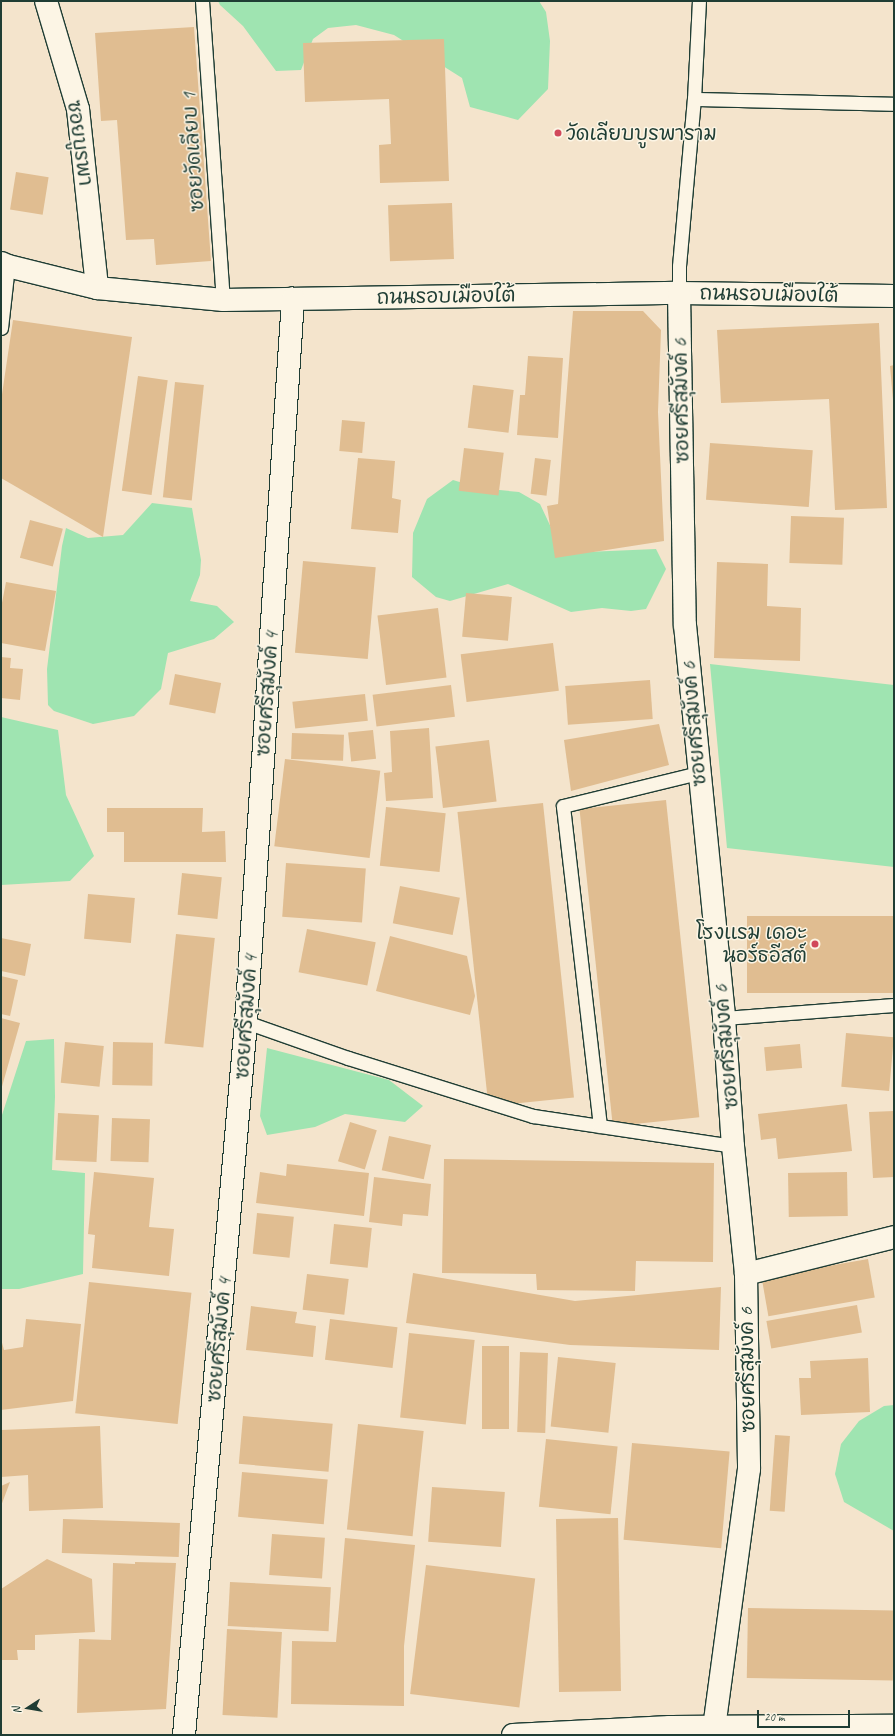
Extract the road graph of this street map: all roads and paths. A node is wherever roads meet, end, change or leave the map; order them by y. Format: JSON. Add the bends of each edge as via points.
{"nodes":[{"id":1,"x":46,"y":1,"type":"edge"},
{"id":2,"x":202,"y":1,"type":"edge"},
{"id":3,"x":699,"y":1,"type":"edge"},
{"id":4,"x":694,"y":99,"type":"junction"},
{"id":5,"x":894,"y":104,"type":"edge"},
{"id":6,"x":5,"y":264,"type":"edge"},
{"id":7,"x":97,"y":288,"type":"junction"},
{"id":8,"x":679,"y":293,"type":"junction"},
{"id":9,"x":894,"y":296,"type":"edge"},
{"id":10,"x":293,"y":299,"type":"junction"},
{"id":11,"x":223,"y":300,"type":"junction"},
{"id":12,"x":1,"y":328,"type":"edge"},
{"id":13,"x":698,"y":773,"type":"junction"},
{"id":14,"x":894,"y":1005,"type":"edge"},
{"id":15,"x":724,"y":1018,"type":"junction"},
{"id":16,"x":246,"y":1022,"type":"junction"},
{"id":17,"x":600,"y":1126,"type":"junction"},
{"id":18,"x":733,"y":1146,"type":"junction"},
{"id":19,"x":894,"y":1237,"type":"edge"},
{"id":20,"x":746,"y":1274,"type":"junction"},
{"id":21,"x":894,"y":1726,"type":"edge"},
{"id":22,"x":714,"y":1727,"type":"junction"},
{"id":23,"x":670,"y":1731,"type":"edge"},
{"id":24,"x":184,"y":1735,"type":"edge"},
{"id":25,"x":513,"y":1735,"type":"edge"}],
"edges":[{"from":1,"to":7,"type":"street","name":"ซอยบูรพา","via":[[78,109]]},
{"from":2,"to":11,"type":"lane","name":"ซอยวัดเลียบ 1"},
{"from":3,"to":4,"type":"lane"},
{"from":4,"to":5,"type":"lane"},
{"from":4,"to":8,"type":"lane","via":[[679,266]]},
{"from":6,"to":7,"type":"street","name":"ถนนรอบเมืองใต้"},
{"from":6,"to":12,"type":"lane"},
{"from":7,"to":11,"type":"street","name":"ถนนรอบเมืองใต้"},
{"from":8,"to":9,"type":"street","name":"ถนนรอบเมืองใต้"},
{"from":8,"to":10,"type":"street","name":"ถนนรอบเมืองใต้"},
{"from":8,"to":13,"type":"street","name":"ซอยศรีสุมังค์ 6","via":[[685,625]]},
{"from":10,"to":11,"type":"street","name":"ถนนรอบเมืองใต้"},
{"from":10,"to":16,"type":"street","name":"ซอยศรีสุมังค์ 4"},
{"from":13,"to":15,"type":"street","name":"ซอยศรีสุมังค์ 6"},
{"from":13,"to":17,"type":"lane","via":[[563,806]]},
{"from":14,"to":15,"type":"lane"},
{"from":15,"to":18,"type":"street","name":"ซอยศรีสุมังค์ 6"},
{"from":16,"to":17,"type":"lane","via":[[348,1058],[533,1116]]},
{"from":16,"to":24,"type":"street","name":"ซอยศรีสุมังค์ 4"},
{"from":17,"to":18,"type":"lane"},
{"from":18,"to":20,"type":"street","name":"ซอยศรีสุมังค์ 6"},
{"from":19,"to":20,"type":"street"},
{"from":20,"to":22,"type":"street","name":"ซอยศรีสุมังค์ 6","via":[[749,1469]]},
{"from":21,"to":22,"type":"street"},
{"from":22,"to":23,"type":"street"},
{"from":23,"to":25,"type":"street"}]}
